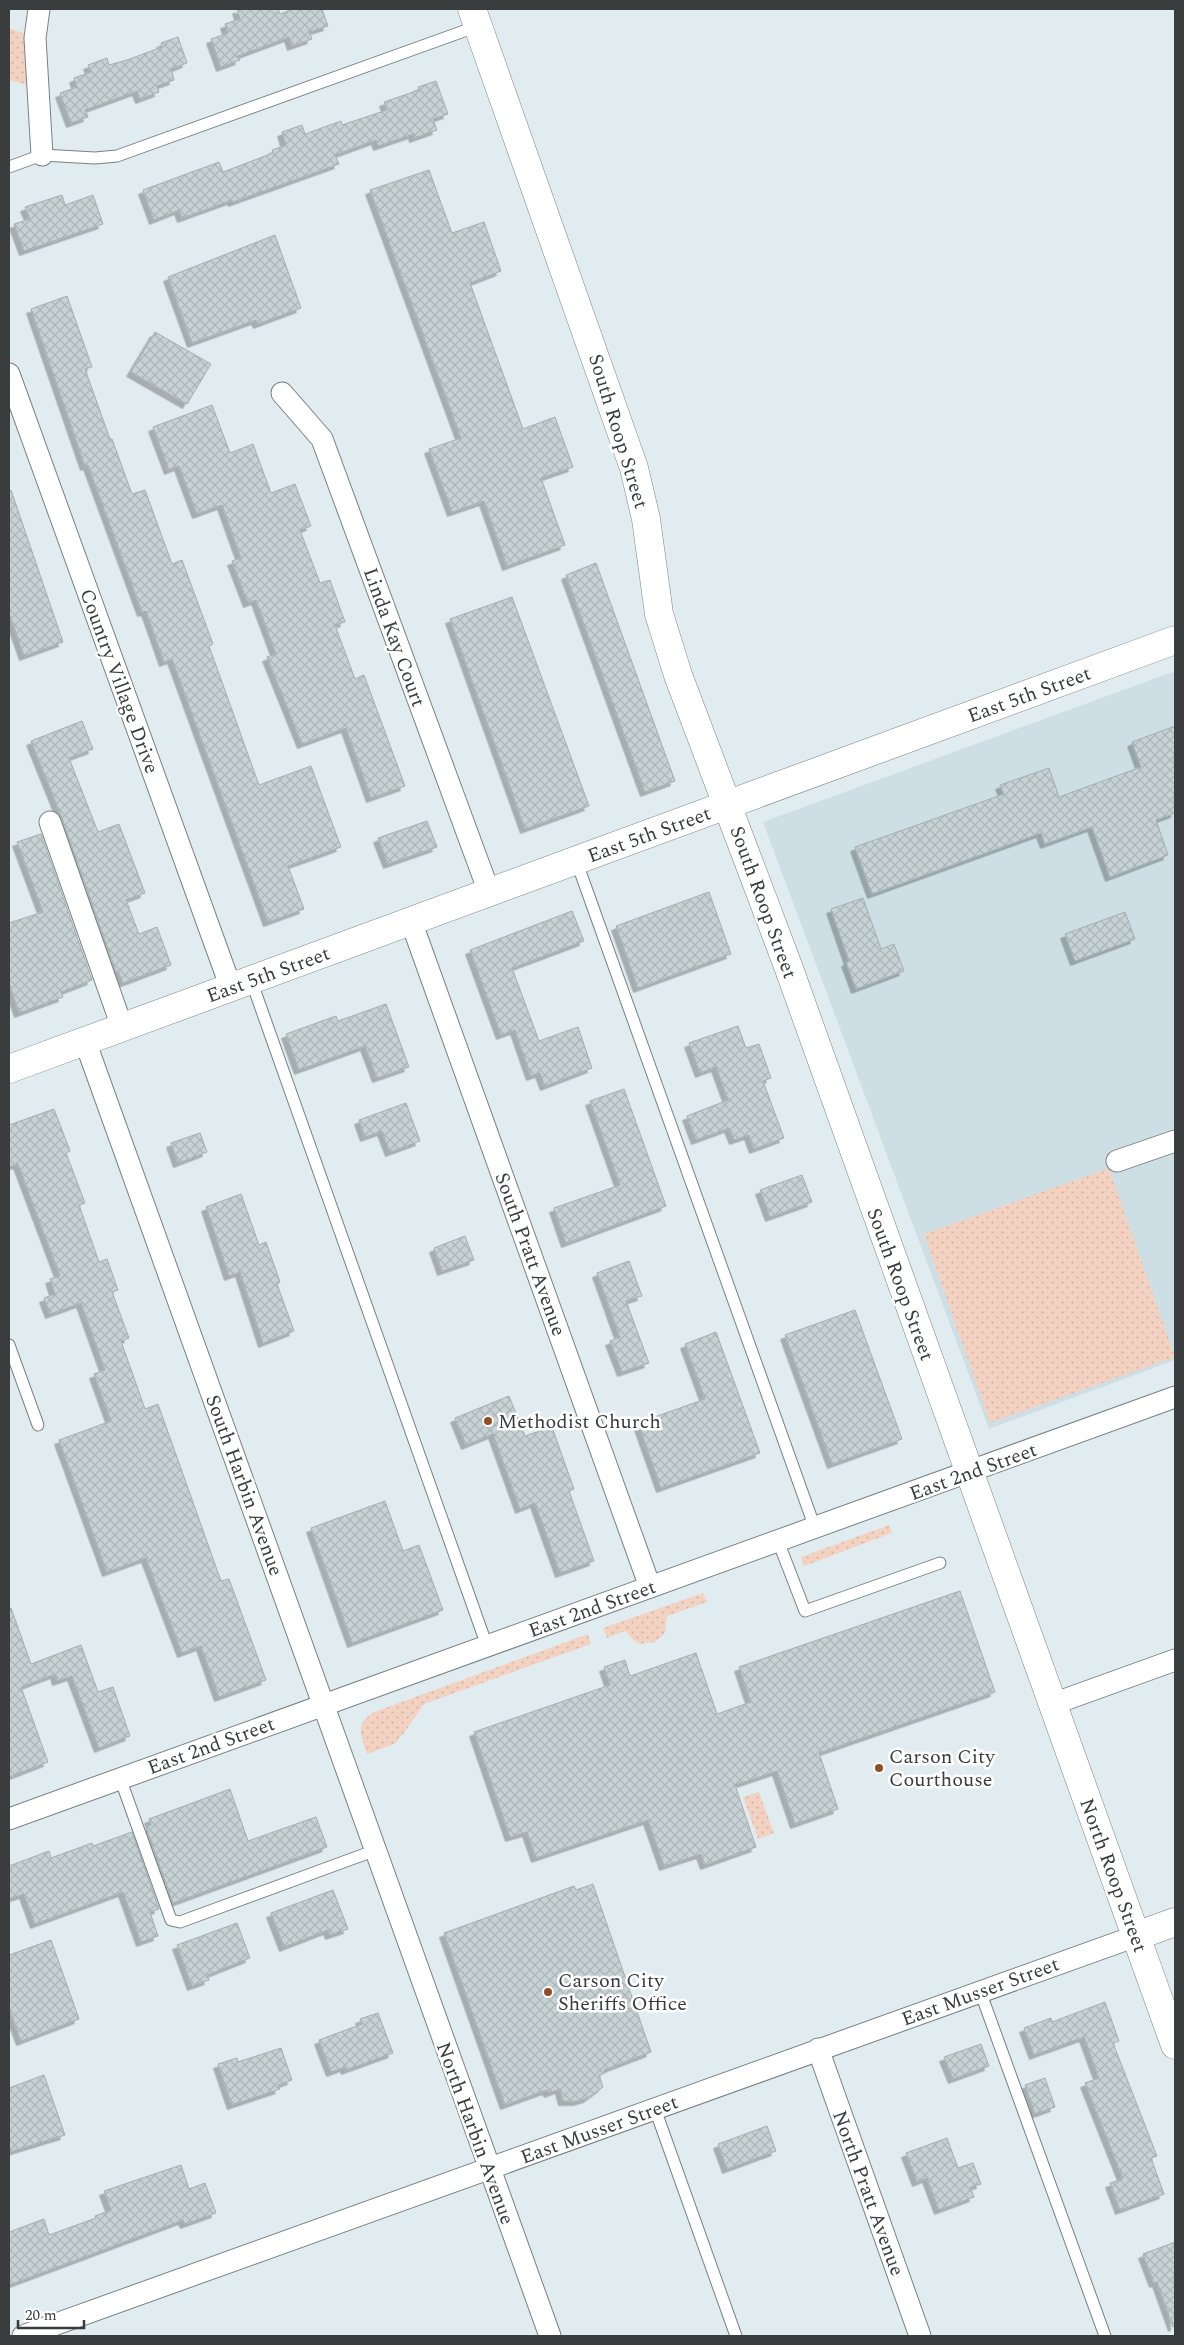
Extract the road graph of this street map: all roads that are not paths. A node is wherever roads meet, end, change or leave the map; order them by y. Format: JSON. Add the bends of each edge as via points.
{"nodes":[{"id":1,"x":39,"y":9,"type":"edge"},
{"id":2,"x":475,"y":17,"type":"edge"},
{"id":3,"x":42,"y":155,"type":"junction"},
{"id":4,"x":9,"y":168,"type":"edge"},
{"id":5,"x":9,"y":374,"type":"edge"},
{"id":6,"x":282,"y":393,"type":"dead end"},
{"id":7,"x":1175,"y":640,"type":"edge"},
{"id":8,"x":728,"y":805,"type":"junction"},
{"id":9,"x":50,"y":822,"type":"dead end"},
{"id":10,"x":576,"y":860,"type":"junction"},
{"id":11,"x":489,"y":892,"type":"junction"},
{"id":12,"x":411,"y":921,"type":"junction"},
{"id":13,"x":241,"y":984,"type":"junction"},
{"id":14,"x":122,"y":1027,"type":"junction"},
{"id":15,"x":84,"y":1041,"type":"junction"},
{"id":16,"x":9,"y":1069,"type":"edge"},
{"id":17,"x":1175,"y":1141,"type":"edge"},
{"id":18,"x":1117,"y":1161,"type":"dead end"},
{"id":19,"x":9,"y":1344,"type":"edge"},
{"id":20,"x":1175,"y":1397,"type":"edge"},
{"id":21,"x":38,"y":1426,"type":"dead end"},
{"id":22,"x":969,"y":1472,"type":"junction"},
{"id":23,"x":815,"y":1528,"type":"junction"},
{"id":24,"x":778,"y":1541,"type":"junction"},
{"id":25,"x":940,"y":1563,"type":"dead end"},
{"id":26,"x":650,"y":1587,"type":"junction"},
{"id":27,"x":487,"y":1646,"type":"junction"},
{"id":28,"x":1175,"y":1660,"type":"edge"},
{"id":29,"x":324,"y":1704,"type":"junction"},
{"id":30,"x":1053,"y":1704,"type":"junction"},
{"id":31,"x":120,"y":1778,"type":"junction"},
{"id":32,"x":9,"y":1819,"type":"edge"},
{"id":33,"x":376,"y":1850,"type":"junction"},
{"id":34,"x":1175,"y":1922,"type":"edge"},
{"id":35,"x":404,"y":1929,"type":"joint"},
{"id":36,"x":1136,"y":1936,"type":"junction"},
{"id":37,"x":980,"y":1991,"type":"junction"},
{"id":38,"x":1175,"y":2045,"type":"edge"},
{"id":39,"x":818,"y":2049,"type":"junction"},
{"id":40,"x":655,"y":2109,"type":"junction"},
{"id":41,"x":489,"y":2169,"type":"junction"},
{"id":42,"x":23,"y":2336,"type":"edge"},
{"id":43,"x":550,"y":2336,"type":"edge"},
{"id":44,"x":736,"y":2336,"type":"edge"},
{"id":45,"x":920,"y":2336,"type":"edge"},
{"id":46,"x":1105,"y":2336,"type":"edge"}],
"edges":[{"from":1,"to":3,"type":"street","via":[[35,38]]},
{"from":2,"to":3,"type":"lane","via":[[117,156]]},
{"from":2,"to":8,"type":"street","name":"South Roop Street","via":[[634,468],[646,519],[664,631]]},
{"from":3,"to":4,"type":"lane"},
{"from":5,"to":13,"type":"street","name":"Country Village Drive"},
{"from":6,"to":11,"type":"street","name":"Linda Kay Court","via":[[322,438]]},
{"from":7,"to":8,"type":"street","name":"East 5th Street"},
{"from":8,"to":10,"type":"street","name":"East 5th Street"},
{"from":8,"to":22,"type":"street","name":"South Roop Street"},
{"from":9,"to":14,"type":"street"},
{"from":10,"to":11,"type":"street","name":"East 5th Street"},
{"from":10,"to":23,"type":"lane"},
{"from":11,"to":12,"type":"street","name":"East 5th Street"},
{"from":12,"to":13,"type":"street","name":"East 5th Street"},
{"from":12,"to":26,"type":"street","name":"South Pratt Avenue"},
{"from":13,"to":14,"type":"street","name":"East 5th Street"},
{"from":13,"to":27,"type":"lane"},
{"from":14,"to":15,"type":"street","name":"East 5th Street"},
{"from":15,"to":16,"type":"street","name":"East 5th Street"},
{"from":15,"to":29,"type":"street","name":"South Harbin Avenue"},
{"from":17,"to":18,"type":"street"},
{"from":19,"to":21,"type":"lane"},
{"from":20,"to":22,"type":"street","name":"East 2nd Street"},
{"from":22,"to":23,"type":"street","name":"East 2nd Street"},
{"from":22,"to":30,"type":"street","name":"South Roop Street"},
{"from":23,"to":24,"type":"street","name":"East 2nd Street"},
{"from":24,"to":25,"type":"lane","via":[[804,1611]]},
{"from":24,"to":26,"type":"street","name":"East 2nd Street"},
{"from":26,"to":27,"type":"street","name":"East 2nd Street"},
{"from":27,"to":29,"type":"street","name":"East 2nd Street"},
{"from":28,"to":30,"type":"street"},
{"from":29,"to":31,"type":"street","name":"East 2nd Street"},
{"from":29,"to":33,"type":"street","name":"South Harbin Avenue"},
{"from":30,"to":36,"type":"street","name":"North Roop Street"},
{"from":31,"to":32,"type":"street","name":"East 2nd Street"},
{"from":31,"to":33,"type":"lane","via":[[171,1920],[180,1922]]},
{"from":33,"to":35,"type":"street","name":"South Harbin Avenue"},
{"from":34,"to":36,"type":"street","name":"East Musser Street"},
{"from":35,"to":41,"type":"street","name":"North Harbin Avenue"},
{"from":36,"to":37,"type":"street","name":"East Musser Street"},
{"from":36,"to":38,"type":"street","name":"North Roop Street"},
{"from":37,"to":39,"type":"street","name":"East Musser Street"},
{"from":37,"to":46,"type":"lane"},
{"from":39,"to":40,"type":"street","name":"East Musser Street"},
{"from":39,"to":45,"type":"street","name":"North Pratt Avenue"},
{"from":40,"to":41,"type":"street","name":"East Musser Street"},
{"from":40,"to":44,"type":"lane"},
{"from":41,"to":42,"type":"street","name":"East Musser Street"},
{"from":41,"to":43,"type":"street","name":"North Harbin Avenue"}]}
